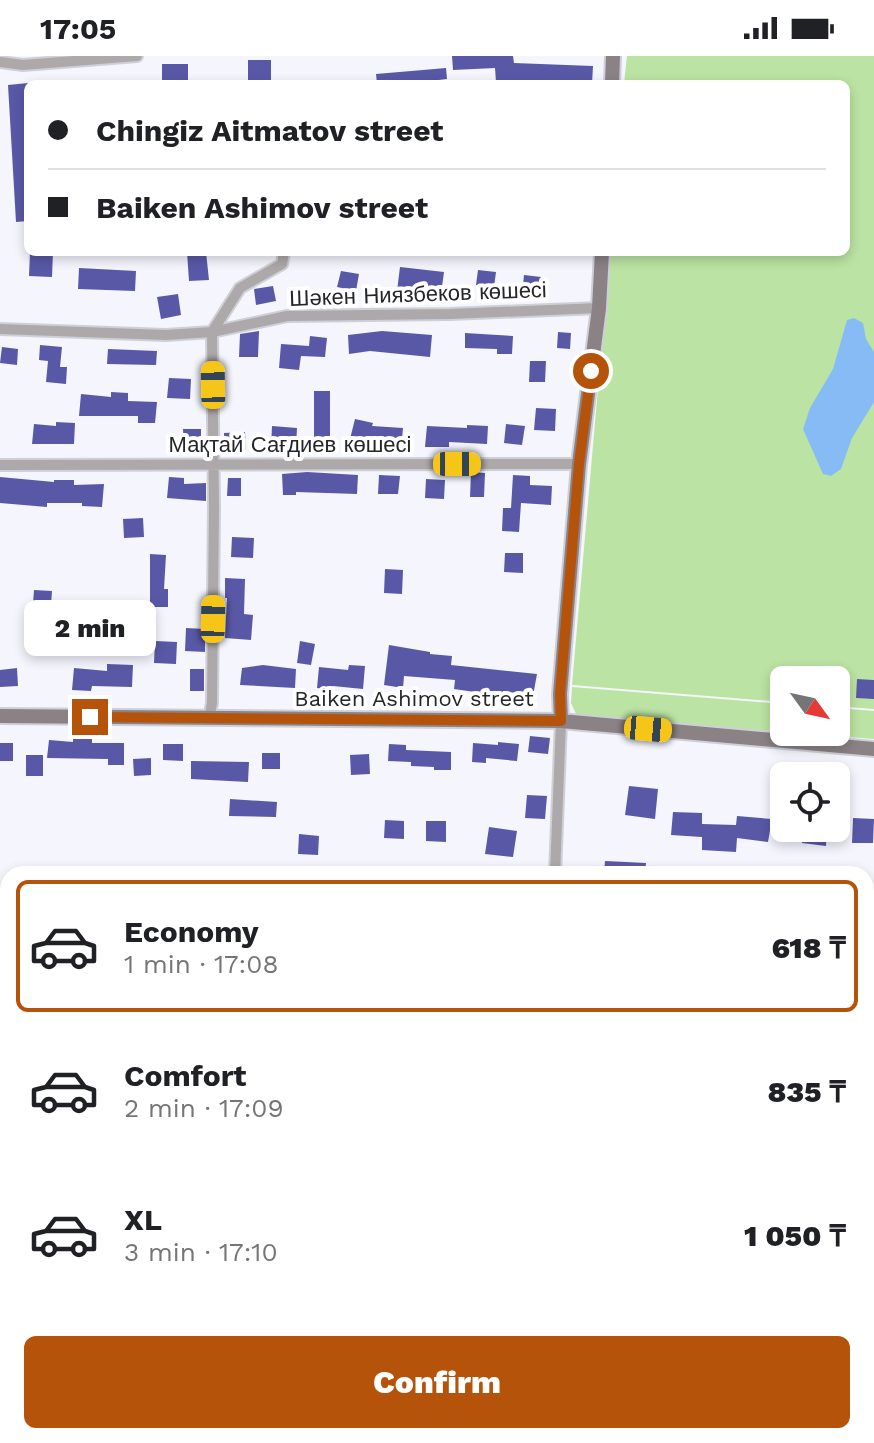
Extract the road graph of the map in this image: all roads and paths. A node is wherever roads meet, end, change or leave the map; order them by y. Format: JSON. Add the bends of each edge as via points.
{"nodes":[{"id":1,"x":137,"y":56,"type":"edge"},
{"id":2,"x":613,"y":56,"type":"edge"},
{"id":3,"x":0,"y":62,"type":"edge"},
{"id":4,"x":612,"y":80,"type":"edge"},
{"id":5,"x":283,"y":256,"type":"edge"},
{"id":6,"x":602,"y":256,"type":"edge"},
{"id":7,"x":599,"y":308,"type":"junction"},
{"id":8,"x":0,"y":329,"type":"edge"},
{"id":9,"x":212,"y":332,"type":"junction"},
{"id":10,"x":214,"y":464,"type":"junction"},
{"id":11,"x":579,"y":464,"type":"junction"},
{"id":12,"x":0,"y":465,"type":"edge"},
{"id":13,"x":0,"y":716,"type":"edge"},
{"id":14,"x":209,"y":719,"type":"junction"},
{"id":15,"x":561,"y":721,"type":"junction"},
{"id":16,"x":874,"y":749,"type":"edge"},
{"id":17,"x":555,"y":866,"type":"edge"}],
"edges":[{"from":1,"to":3,"type":"street","via":[[23,65]]},
{"from":2,"to":4,"type":"main road"},
{"from":5,"to":9,"type":"street","via":[[282,264],[240,288]]},
{"from":6,"to":7,"type":"main road"},
{"from":7,"to":9,"type":"street","name":"Шәкен Ниязбеков көшесі","via":[[287,316]]},
{"from":7,"to":11,"type":"main road"},
{"from":8,"to":9,"type":"street","name":"Шәкен Ниязбеков көшесі"},
{"from":9,"to":10,"type":"street"},
{"from":10,"to":11,"type":"street","name":"Мақтай Сағдиев көшесі"},
{"from":10,"to":12,"type":"street","name":"Мақтай Сағдиев көшесі"},
{"from":10,"to":14,"type":"street"},
{"from":11,"to":15,"type":"main road"},
{"from":13,"to":14,"type":"main road","name":"Baiken Ashimov street"},
{"from":14,"to":15,"type":"main road","name":"Baiken Ashimov street"},
{"from":15,"to":16,"type":"main road","name":"Baiken Ashimov street"},
{"from":15,"to":17,"type":"street"}]}
